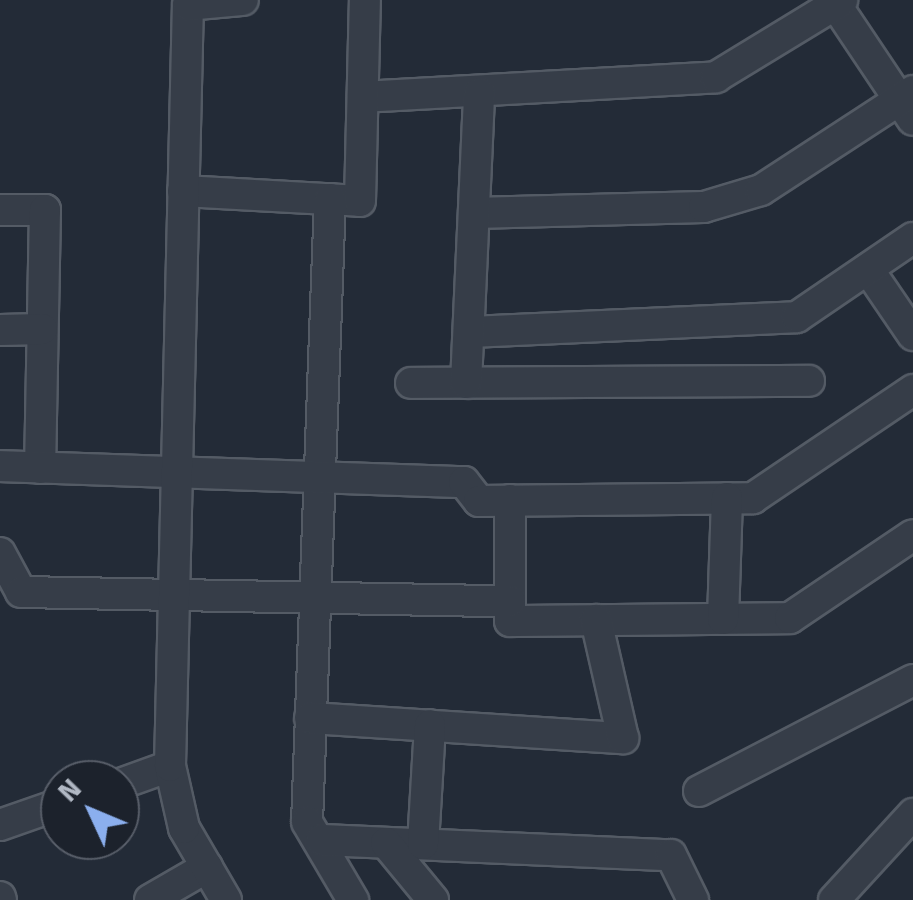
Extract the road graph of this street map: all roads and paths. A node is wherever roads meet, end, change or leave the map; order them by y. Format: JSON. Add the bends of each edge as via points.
{"nodes":[{"id":1,"x":242,"y":0,"type":"edge"},
{"id":2,"x":365,"y":0,"type":"edge"},
{"id":3,"x":839,"y":2,"type":"edge"},
{"id":4,"x":480,"y":93,"type":"junction"},
{"id":5,"x":362,"y":97,"type":"junction"},
{"id":6,"x":908,"y":104,"type":"edge"},
{"id":7,"x":183,"y":191,"type":"junction"},
{"id":8,"x":330,"y":199,"type":"junction"},
{"id":9,"x":0,"y":210,"type":"edge"},
{"id":10,"x":474,"y":213,"type":"junction"},
{"id":11,"x":913,"y":238,"type":"edge"},
{"id":12,"x":868,"y":268,"type":"junction"},
{"id":13,"x":42,"y":329,"type":"junction"},
{"id":14,"x":0,"y":330,"type":"edge"},
{"id":15,"x":468,"y":332,"type":"junction"},
{"id":16,"x":913,"y":335,"type":"edge"},
{"id":17,"x":808,"y":381,"type":"dead end"},
{"id":18,"x":466,"y":382,"type":"junction"},
{"id":19,"x":411,"y":383,"type":"dead end"},
{"id":20,"x":913,"y":390,"type":"edge"},
{"id":21,"x":0,"y":466,"type":"edge"},
{"id":22,"x":40,"y":468,"type":"junction"},
{"id":23,"x":177,"y":472,"type":"junction"},
{"id":24,"x":320,"y":478,"type":"junction"},
{"id":25,"x":727,"y":498,"type":"junction"},
{"id":26,"x":510,"y":500,"type":"junction"},
{"id":27,"x":913,"y":535,"type":"edge"},
{"id":28,"x":4,"y":569,"type":"edge"},
{"id":29,"x":174,"y":595,"type":"junction"},
{"id":30,"x":315,"y":597,"type":"junction"},
{"id":31,"x":510,"y":602,"type":"junction"},
{"id":32,"x":723,"y":619,"type":"junction"},
{"id":33,"x":596,"y":620,"type":"junction"},
{"id":34,"x":913,"y":680,"type":"edge"},
{"id":35,"x":310,"y":718,"type":"junction"},
{"id":36,"x":430,"y":726,"type":"junction"},
{"id":37,"x":170,"y":766,"type":"junction"},
{"id":38,"x":140,"y":777,"type":"edge"},
{"id":39,"x":699,"y":791,"type":"dead end"},
{"id":40,"x":40,"y":811,"type":"edge"},
{"id":41,"x":913,"y":814,"type":"edge"},
{"id":42,"x":0,"y":825,"type":"edge"},
{"id":43,"x":321,"y":840,"type":"junction"},
{"id":44,"x":386,"y":843,"type":"junction"},
{"id":45,"x":424,"y":844,"type":"junction"},
{"id":46,"x":207,"y":867,"type":"junction"},
{"id":47,"x":150,"y":900,"type":"edge"},
{"id":48,"x":226,"y":900,"type":"edge"},
{"id":49,"x":353,"y":900,"type":"edge"},
{"id":50,"x":433,"y":900,"type":"edge"},
{"id":51,"x":692,"y":900,"type":"edge"},
{"id":52,"x":834,"y":900,"type":"edge"}],
"edges":[{"from":1,"to":7,"type":"street","via":[[188,4]]},
{"from":2,"to":5,"type":"street"},
{"from":3,"to":4,"type":"street","via":[[716,77]]},
{"from":3,"to":6,"type":"street"},
{"from":4,"to":5,"type":"street"},
{"from":4,"to":10,"type":"street"},
{"from":5,"to":8,"type":"street","via":[[360,202]]},
{"from":6,"to":10,"type":"street","via":[[761,190],[704,207]]},
{"from":7,"to":8,"type":"street"},
{"from":7,"to":23,"type":"street"},
{"from":8,"to":24,"type":"street"},
{"from":9,"to":13,"type":"street","via":[[45,210]]},
{"from":10,"to":15,"type":"street"},
{"from":11,"to":12,"type":"street"},
{"from":12,"to":15,"type":"street","via":[[797,317]]},
{"from":12,"to":16,"type":"street"},
{"from":13,"to":14,"type":"street"},
{"from":13,"to":22,"type":"street"},
{"from":15,"to":18,"type":"street"},
{"from":17,"to":18,"type":"street"},
{"from":18,"to":19,"type":"street"},
{"from":20,"to":25,"type":"street","via":[[754,498]]},
{"from":21,"to":22,"type":"street"},
{"from":22,"to":23,"type":"street"},
{"from":23,"to":24,"type":"street"},
{"from":23,"to":29,"type":"street"},
{"from":24,"to":26,"type":"street","via":[[464,482],[480,501]]},
{"from":24,"to":30,"type":"street"},
{"from":25,"to":26,"type":"street"},
{"from":25,"to":32,"type":"street"},
{"from":26,"to":31,"type":"street"},
{"from":27,"to":32,"type":"street","via":[[790,618]]},
{"from":28,"to":29,"type":"street","via":[[22,592]]},
{"from":29,"to":30,"type":"street"},
{"from":29,"to":37,"type":"street"},
{"from":30,"to":31,"type":"street"},
{"from":30,"to":35,"type":"street"},
{"from":31,"to":33,"type":"street","via":[[510,621]]},
{"from":32,"to":33,"type":"street"},
{"from":33,"to":36,"type":"street","via":[[623,738]]},
{"from":34,"to":39,"type":"street"},
{"from":35,"to":36,"type":"street"},
{"from":35,"to":43,"type":"street","via":[[307,822]]},
{"from":36,"to":45,"type":"street"},
{"from":37,"to":38,"type":"street"},
{"from":37,"to":46,"type":"street","via":[[184,828]]},
{"from":40,"to":42,"type":"street"},
{"from":41,"to":52,"type":"street"},
{"from":43,"to":44,"type":"street"},
{"from":43,"to":49,"type":"street"},
{"from":44,"to":45,"type":"street"},
{"from":44,"to":50,"type":"street"},
{"from":45,"to":51,"type":"street","via":[[671,856]]},
{"from":46,"to":47,"type":"street"},
{"from":46,"to":48,"type":"street"}]}
